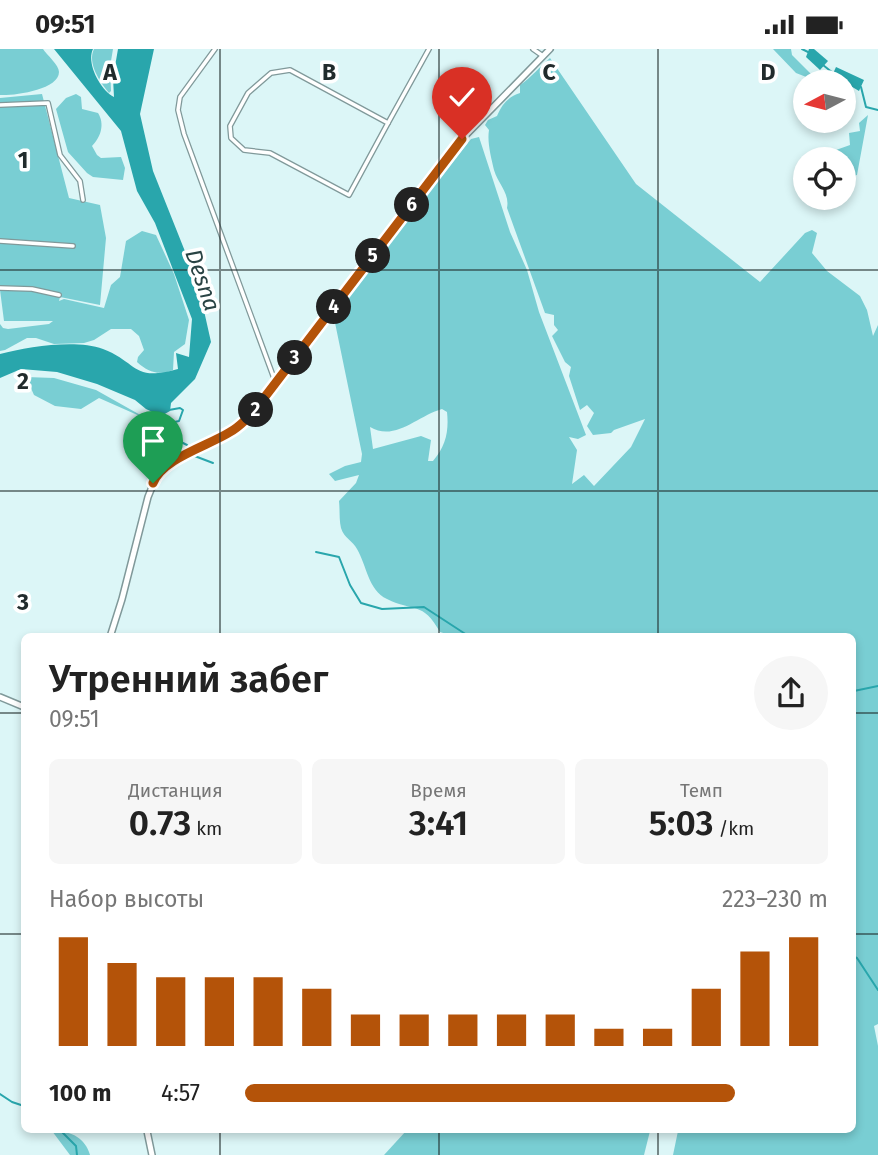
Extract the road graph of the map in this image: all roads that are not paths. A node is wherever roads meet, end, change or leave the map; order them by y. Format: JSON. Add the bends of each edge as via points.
{"nodes":[{"id":1,"x":215,"y":49,"type":"edge"},
{"id":2,"x":429,"y":49,"type":"edge"},
{"id":3,"x":533,"y":49,"type":"edge"},
{"id":4,"x":550,"y":49,"type":"edge"},
{"id":5,"x":543,"y":56,"type":"junction"},
{"id":6,"x":0,"y":105,"type":"edge"},
{"id":7,"x":388,"y":123,"type":"junction"},
{"id":8,"x":83,"y":200,"type":"dead end"},
{"id":9,"x":0,"y":241,"type":"edge"},
{"id":10,"x":73,"y":246,"type":"dead end"},
{"id":11,"x":0,"y":288,"type":"edge"},
{"id":12,"x":60,"y":295,"type":"dead end"},
{"id":13,"x":276,"y":383,"type":"junction"},
{"id":14,"x":111,"y":633,"type":"edge"},
{"id":15,"x":0,"y":697,"type":"edge"},
{"id":16,"x":21,"y":706,"type":"edge"},
{"id":17,"x":147,"y":1133,"type":"edge"},
{"id":18,"x":152,"y":1155,"type":"edge"}],
"edges":[{"from":1,"to":13,"type":"street","via":[[180,97],[178,110]]},
{"from":2,"to":7,"type":"street"},
{"from":3,"to":5,"type":"street"},
{"from":4,"to":5,"type":"main road"},
{"from":5,"to":13,"type":"main road","via":[[462,139]]},
{"from":6,"to":8,"type":"street","via":[[48,103],[60,155],[80,181]]},
{"from":7,"to":7,"type":"street","via":[[290,70],[271,73],[248,93],[230,126],[231,138],[244,150],[270,153],[349,195]]},
{"from":9,"to":10,"type":"street"},
{"from":11,"to":12,"type":"street"},
{"from":13,"to":14,"type":"main road","via":[[231,432],[157,475]]},
{"from":15,"to":16,"type":"main road"},
{"from":17,"to":18,"type":"main road"}]}
